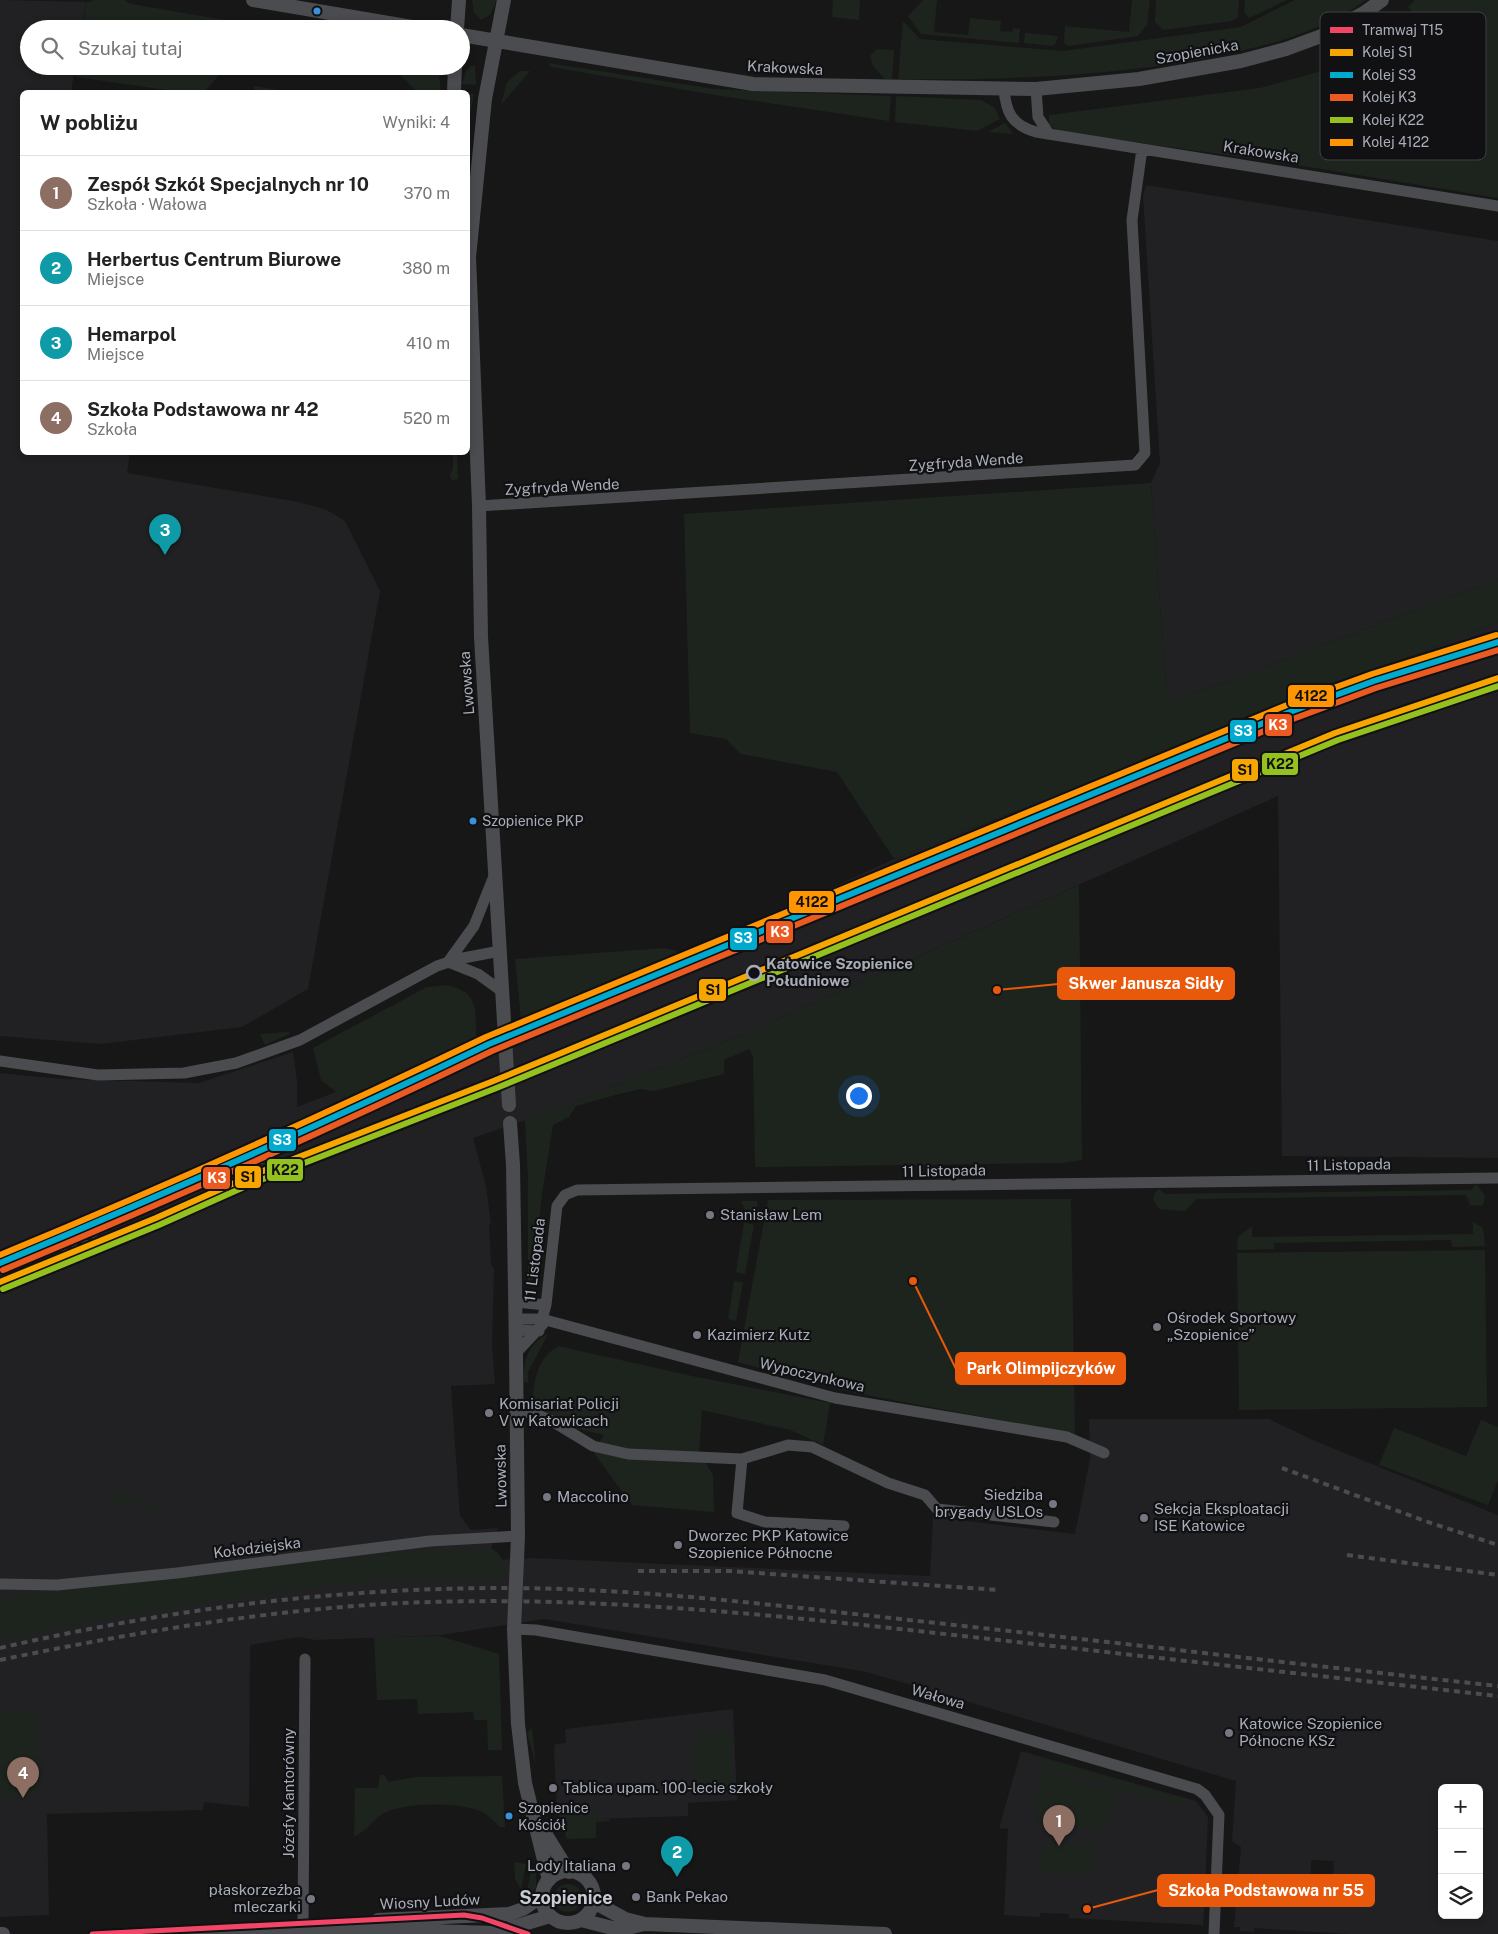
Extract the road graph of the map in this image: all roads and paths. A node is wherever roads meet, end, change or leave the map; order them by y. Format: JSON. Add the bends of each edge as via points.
{"nodes":[{"id":1,"x":253,"y":0,"type":"edge"},
{"id":2,"x":459,"y":0,"type":"edge"},
{"id":3,"x":504,"y":0,"type":"edge"},
{"id":4,"x":1382,"y":0,"type":"edge"},
{"id":5,"x":1365,"y":12,"type":"edge"},
{"id":6,"x":371,"y":20,"type":"edge"},
{"id":7,"x":458,"y":20,"type":"edge"},
{"id":8,"x":1320,"y":36,"type":"edge"},
{"id":9,"x":470,"y":37,"type":"edge"},
{"id":10,"x":496,"y":42,"type":"junction"},
{"id":11,"x":455,"y":75,"type":"edge"},
{"id":12,"x":1036,"y":88,"type":"junction"},
{"id":13,"x":1004,"y":89,"type":"junction"},
{"id":14,"x":454,"y":90,"type":"edge"},
{"id":15,"x":1049,"y":134,"type":"junction"},
{"id":16,"x":1142,"y":149,"type":"junction"},
{"id":17,"x":1498,"y":206,"type":"edge"},
{"id":18,"x":470,"y":236,"type":"edge"},
{"id":19,"x":470,"y":300,"type":"edge"},
{"id":20,"x":479,"y":506,"type":"junction"},
{"id":21,"x":496,"y":873,"type":"junction"},
{"id":22,"x":500,"y":951,"type":"junction"},
{"id":23,"x":448,"y":962,"type":"junction"},
{"id":24,"x":503,"y":992,"type":"junction"},
{"id":25,"x":0,"y":1061,"type":"edge"},
{"id":26,"x":509,"y":1106,"type":"dead end"},
{"id":27,"x":510,"y":1123,"type":"dead end"},
{"id":28,"x":1498,"y":1178,"type":"edge"},
{"id":29,"x":515,"y":1302,"type":"junction"},
{"id":30,"x":546,"y":1304,"type":"junction"},
{"id":31,"x":542,"y":1319,"type":"junction"},
{"id":32,"x":515,"y":1324,"type":"junction"},
{"id":33,"x":539,"y":1331,"type":"junction"},
{"id":34,"x":516,"y":1353,"type":"junction"},
{"id":35,"x":517,"y":1413,"type":"junction"},
{"id":36,"x":1104,"y":1453,"type":"dead end"},
{"id":37,"x":742,"y":1459,"type":"junction"},
{"id":38,"x":1054,"y":1522,"type":"dead end"},
{"id":39,"x":844,"y":1526,"type":"dead end"},
{"id":40,"x":518,"y":1536,"type":"junction"},
{"id":41,"x":0,"y":1584,"type":"edge"},
{"id":42,"x":514,"y":1629,"type":"junction"},
{"id":43,"x":305,"y":1659,"type":"dead end"},
{"id":44,"x":537,"y":1826,"type":"junction"},
{"id":45,"x":569,"y":1872,"type":"junction"},
{"id":46,"x":549,"y":1880,"type":"junction"},
{"id":47,"x":542,"y":1896,"type":"junction"},
{"id":48,"x":594,"y":1902,"type":"junction"},
{"id":49,"x":550,"y":1916,"type":"junction"},
{"id":50,"x":581,"y":1920,"type":"junction"},
{"id":51,"x":646,"y":1924,"type":"junction"},
{"id":52,"x":311,"y":1929,"type":"edge"},
{"id":53,"x":155,"y":1934,"type":"edge"},
{"id":54,"x":885,"y":1934,"type":"edge"},
{"id":55,"x":1214,"y":1934,"type":"edge"}],
"edges":[{"from":1,"to":6,"type":"street"},
{"from":2,"to":7,"type":"street"},
{"from":3,"to":10,"type":"street","name":"Lwowska"},
{"from":4,"to":5,"type":"street","name":"Szopienicka"},
{"from":8,"to":12,"type":"street","name":"Szopienicka","via":[[1241,61],[1139,79]]},
{"from":9,"to":10,"type":"street","name":"Krakowska"},
{"from":10,"to":13,"type":"street","name":"Krakowska","via":[[753,84]]},
{"from":10,"to":18,"type":"street","name":"Lwowska","via":[[485,99]]},
{"from":11,"to":14,"type":"street"},
{"from":12,"to":13,"type":"street","name":"Szopienicka"},
{"from":12,"to":15,"type":"street","via":[[1038,117]]},
{"from":13,"to":15,"type":"street","name":"Krakowska","via":[[1006,106],[1012,117],[1028,129]]},
{"from":15,"to":16,"type":"street","name":"Krakowska"},
{"from":16,"to":17,"type":"street","name":"Krakowska"},
{"from":16,"to":20,"type":"street","name":"Zygfryda Wende","via":[[1132,220],[1145,453],[1135,465]]},
{"from":19,"to":20,"type":"street","name":"Lwowska"},
{"from":20,"to":21,"type":"street","name":"Lwowska","via":[[480,627]]},
{"from":21,"to":22,"type":"street","name":"Lwowska"},
{"from":21,"to":23,"type":"street","via":[[474,926]]},
{"from":22,"to":23,"type":"street"},
{"from":22,"to":24,"type":"street","name":"Lwowska"},
{"from":23,"to":24,"type":"street","via":[[478,974]]},
{"from":23,"to":25,"type":"street","via":[[300,1040],[236,1063],[184,1073],[98,1075]]},
{"from":24,"to":26,"type":"street","name":"Lwowska"},
{"from":27,"to":29,"type":"street","name":"Lwowska"},
{"from":28,"to":30,"type":"street","name":"11 Listopada","via":[[577,1190],[565,1195],[557,1206]]},
{"from":29,"to":30,"type":"street"},
{"from":29,"to":32,"type":"street","name":"Lwowska"},
{"from":30,"to":31,"type":"street","name":"11 Listopada"},
{"from":31,"to":32,"type":"street","name":"Wypoczynkowa"},
{"from":31,"to":33,"type":"street","name":"11 Listopada"},
{"from":31,"to":36,"type":"street","name":"Wypoczynkowa","via":[[835,1398],[1067,1437]]},
{"from":32,"to":33,"type":"street"},
{"from":32,"to":34,"type":"street","name":"Lwowska"},
{"from":33,"to":34,"type":"street"},
{"from":34,"to":35,"type":"street","name":"Lwowska"},
{"from":35,"to":37,"type":"street","via":[[531,1412],[593,1446],[617,1451],[668,1457]]},
{"from":35,"to":40,"type":"street","name":"Lwowska"},
{"from":37,"to":38,"type":"street","via":[[788,1445],[812,1447],[888,1483],[925,1495],[937,1508]]},
{"from":37,"to":39,"type":"street","via":[[737,1513],[765,1522]]},
{"from":40,"to":41,"type":"street","name":"Kołodziejska","via":[[430,1541],[57,1585]]},
{"from":40,"to":42,"type":"street","name":"Lwowska"},
{"from":42,"to":44,"type":"street","name":"Lwowska","via":[[519,1746]]},
{"from":42,"to":55,"type":"street","name":"Wałowa","via":[[536,1630],[846,1685],[1197,1789],[1218,1811],[1220,1826]]},
{"from":43,"to":52,"type":"street","name":"Józefy Kantorówny"},
{"from":44,"to":45,"type":"street","name":"Lwowska"},
{"from":44,"to":46,"type":"street","name":"Lwowska"},
{"from":45,"to":46,"type":"street","via":[[561,1872]]},
{"from":45,"to":48,"type":"street","via":[[581,1875],[590,1883]]},
{"from":46,"to":47,"type":"street"},
{"from":47,"to":49,"type":"street"},
{"from":47,"to":52,"type":"street","name":"Wiosny Ludów","via":[[509,1914],[427,1916]]},
{"from":48,"to":50,"type":"street"},
{"from":48,"to":51,"type":"street","via":[[611,1913]]},
{"from":49,"to":50,"type":"street","via":[[562,1922]]},
{"from":49,"to":52,"type":"street","name":"Wiosny Ludów","via":[[494,1932]]},
{"from":50,"to":51,"type":"street","via":[[620,1930]]},
{"from":51,"to":54,"type":"street"},
{"from":52,"to":53,"type":"street","name":"Wiosny Ludów"}]}
